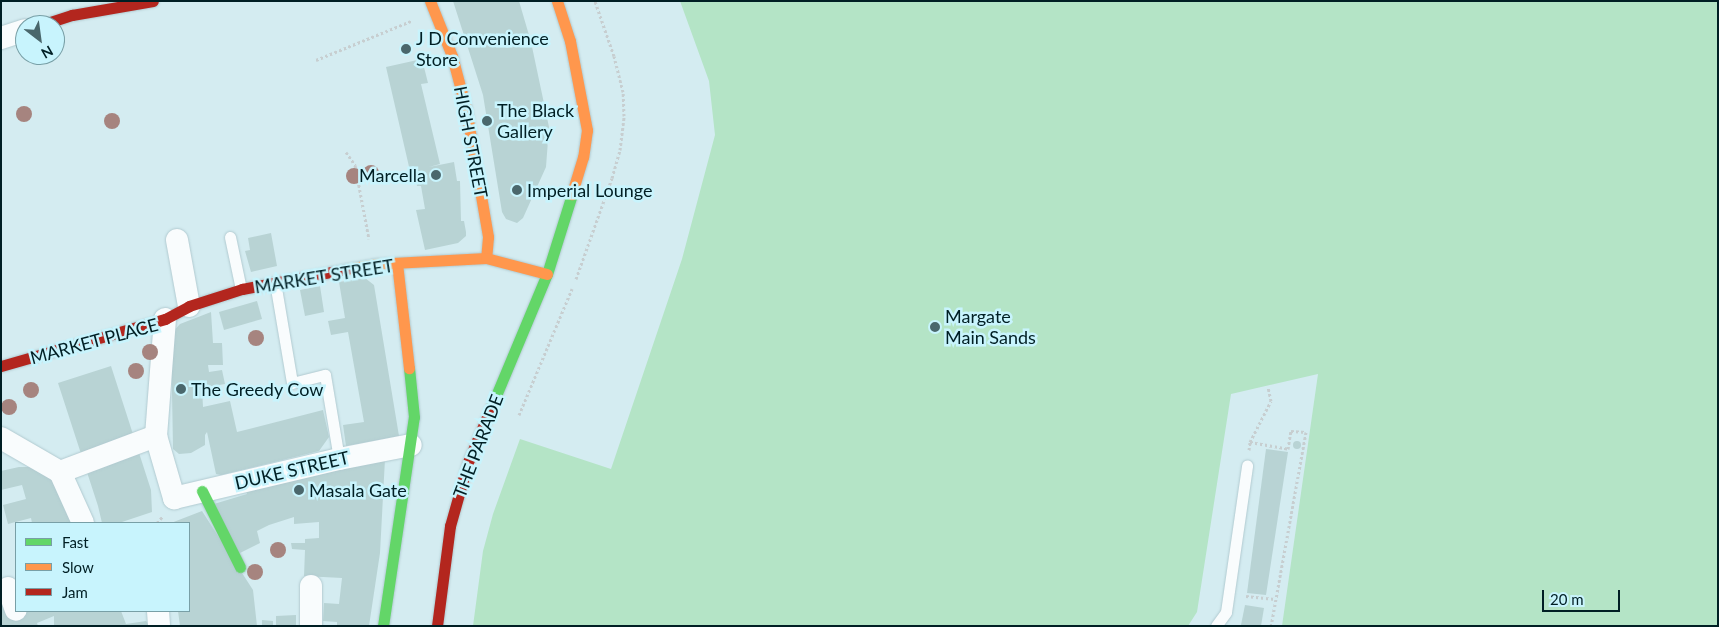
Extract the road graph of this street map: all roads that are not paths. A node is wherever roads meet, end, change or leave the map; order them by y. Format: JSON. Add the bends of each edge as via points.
{"nodes":[{"id":1,"x":153,"y":1,"type":"edge"},
{"id":2,"x":558,"y":1,"type":"edge"},
{"id":3,"x":432,"y":6,"type":"edge"},
{"id":4,"x":65,"y":17,"type":"edge"},
{"id":5,"x":15,"y":33,"type":"edge"},
{"id":6,"x":1,"y":38,"type":"edge"},
{"id":7,"x":230,"y":237,"type":"dead end"},
{"id":8,"x":177,"y":240,"type":"dead end"},
{"id":9,"x":486,"y":258,"type":"junction"},
{"id":10,"x":397,"y":263,"type":"junction"},
{"id":11,"x":546,"y":274,"type":"junction"},
{"id":12,"x":275,"y":282,"type":"junction"},
{"id":13,"x":242,"y":289,"type":"junction"},
{"id":14,"x":189,"y":306,"type":"junction"},
{"id":15,"x":165,"y":319,"type":"junction"},
{"id":16,"x":1,"y":366,"type":"edge"},
{"id":17,"x":156,"y":436,"type":"junction"},
{"id":18,"x":1,"y":438,"type":"edge"},
{"id":19,"x":411,"y":446,"type":"junction"},
{"id":20,"x":339,"y":459,"type":"junction"},
{"id":21,"x":1248,"y":466,"type":"road end"},
{"id":22,"x":60,"y":472,"type":"junction"},
{"id":23,"x":202,"y":490,"type":"junction"},
{"id":24,"x":174,"y":498,"type":"joint"},
{"id":25,"x":83,"y":522,"type":"edge"},
{"id":26,"x":240,"y":567,"type":"dead end"},
{"id":27,"x":311,"y":586,"type":"dead end"},
{"id":28,"x":9,"y":588,"type":"edge"},
{"id":29,"x":15,"y":607,"type":"edge"},
{"id":30,"x":17,"y":612,"type":"edge"},
{"id":31,"x":158,"y":612,"type":"edge"},
{"id":32,"x":22,"y":626,"type":"edge"},
{"id":33,"x":159,"y":626,"type":"edge"},
{"id":34,"x":311,"y":626,"type":"edge"},
{"id":35,"x":383,"y":626,"type":"edge"},
{"id":36,"x":437,"y":626,"type":"edge"},
{"id":37,"x":1216,"y":626,"type":"edge"}],
"edges":[{"from":1,"to":4,"type":"street"},
{"from":2,"to":11,"type":"street","name":"THE PARADE","via":[[579,78],[587,130],[580,171]]},
{"from":3,"to":9,"type":"street","name":"HIGH STREET","via":[[452,56],[466,109],[488,237]]},
{"from":5,"to":6,"type":"street"},
{"from":7,"to":13,"type":"lane"},
{"from":8,"to":14,"type":"street"},
{"from":9,"to":10,"type":"street","name":"MARKET STREET"},
{"from":9,"to":11,"type":"street","name":"MARKET STREET"},
{"from":10,"to":12,"type":"street","name":"MARKET STREET","via":[[374,264]]},
{"from":10,"to":19,"type":"street","via":[[413,393]]},
{"from":11,"to":36,"type":"street","name":"THE PARADE","via":[[468,462],[450,526]]},
{"from":12,"to":13,"type":"street","name":"MARKET STREET"},
{"from":12,"to":20,"type":"lane","via":[[292,383],[325,375]]},
{"from":13,"to":14,"type":"street","name":"MARKET STREET"},
{"from":14,"to":15,"type":"street","name":"MARKET STREET"},
{"from":15,"to":16,"type":"street","name":"MARKET PLACE"},
{"from":15,"to":17,"type":"street","name":"MARKET PLACE"},
{"from":17,"to":22,"type":"street"},
{"from":17,"to":24,"type":"street","name":"MARKET PLACE"},
{"from":18,"to":22,"type":"street"},
{"from":19,"to":20,"type":"street","name":"DUKE STREET"},
{"from":19,"to":35,"type":"street"},
{"from":20,"to":23,"type":"street","name":"DUKE STREET"},
{"from":21,"to":37,"type":"lane","via":[[1226,612]]},
{"from":22,"to":25,"type":"street"},
{"from":23,"to":24,"type":"street","name":"DUKE STREET"},
{"from":23,"to":26,"type":"street"},
{"from":27,"to":34,"type":"street"},
{"from":28,"to":29,"type":"street"},
{"from":30,"to":32,"type":"street"},
{"from":31,"to":33,"type":"street"}]}
